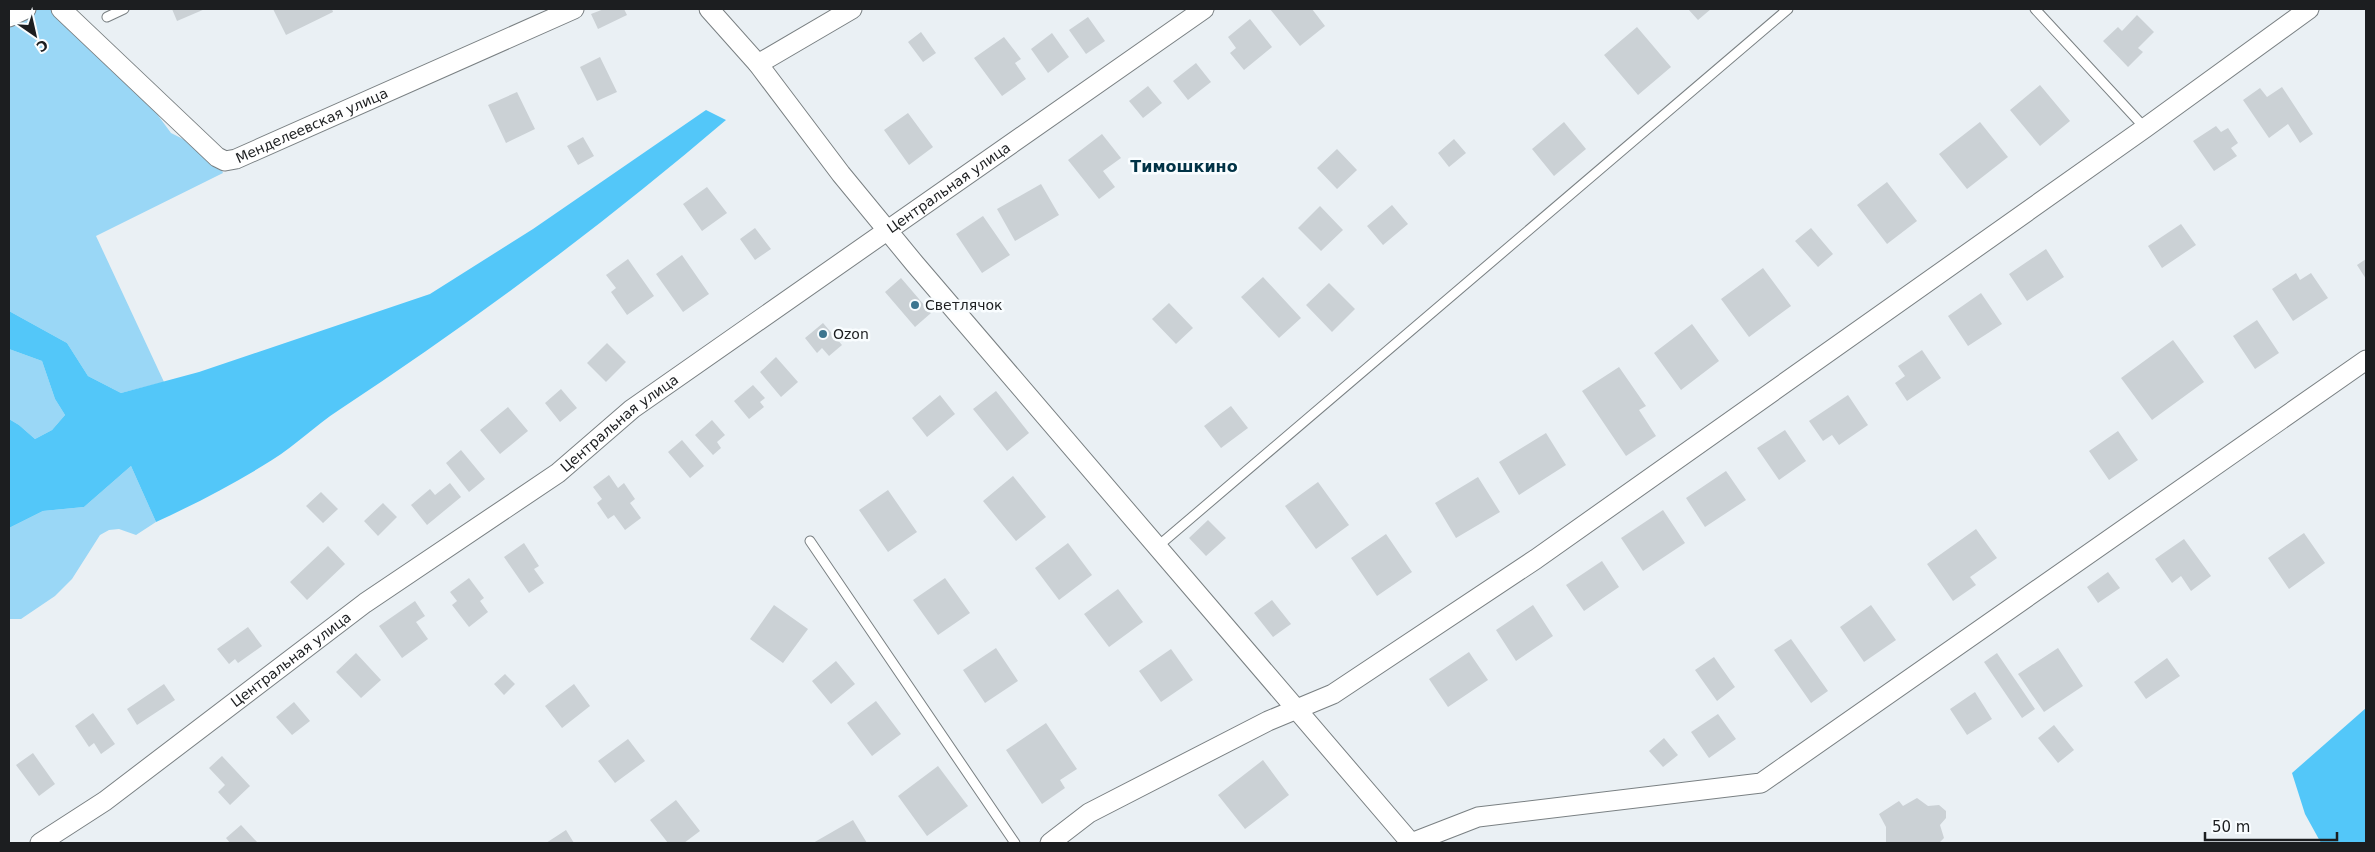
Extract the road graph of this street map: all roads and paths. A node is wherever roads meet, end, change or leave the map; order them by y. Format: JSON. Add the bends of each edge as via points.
{"nodes":[{"id":1,"x":26,"y":9,"type":"edge"},
{"id":2,"x":61,"y":9,"type":"edge"},
{"id":3,"x":124,"y":9,"type":"edge"},
{"id":4,"x":574,"y":9,"type":"edge"},
{"id":5,"x":709,"y":9,"type":"edge"},
{"id":6,"x":852,"y":9,"type":"edge"},
{"id":7,"x":1204,"y":9,"type":"edge"},
{"id":8,"x":1788,"y":9,"type":"edge"},
{"id":9,"x":2035,"y":9,"type":"edge"},
{"id":10,"x":2309,"y":9,"type":"edge"},
{"id":11,"x":9,"y":16,"type":"edge"},
{"id":12,"x":107,"y":17,"type":"dead end"},
{"id":13,"x":758,"y":64,"type":"junction"},
{"id":14,"x":2145,"y":128,"type":"junction"},
{"id":15,"x":886,"y":230,"type":"junction"},
{"id":16,"x":2366,"y":360,"type":"edge"},
{"id":17,"x":810,"y":541,"type":"dead end"},
{"id":18,"x":1157,"y":547,"type":"junction"},
{"id":19,"x":1298,"y":710,"type":"junction"},
{"id":20,"x":40,"y":843,"type":"edge"},
{"id":21,"x":1015,"y":843,"type":"edge"},
{"id":22,"x":1050,"y":843,"type":"edge"},
{"id":23,"x":1411,"y":843,"type":"edge"}],
"edges":[{"from":1,"to":11,"type":"street"},
{"from":2,"to":4,"type":"street","name":"Менделеевская улица","via":[[217,157],[225,161],[236,159]]},
{"from":3,"to":12,"type":"lane"},
{"from":5,"to":13,"type":"street"},
{"from":6,"to":13,"type":"street"},
{"from":7,"to":15,"type":"street","name":"Центральная улица"},
{"from":8,"to":18,"type":"lane"},
{"from":9,"to":14,"type":"lane"},
{"from":10,"to":14,"type":"street"},
{"from":13,"to":15,"type":"street"},
{"from":14,"to":19,"type":"street","via":[[1536,559],[1333,694]]},
{"from":15,"to":18,"type":"street"},
{"from":15,"to":20,"type":"street","name":"Центральная улица","via":[[632,409],[558,474],[365,603],[105,801]]},
{"from":16,"to":23,"type":"street","via":[[1761,783],[1478,817]]},
{"from":17,"to":21,"type":"lane"},
{"from":18,"to":19,"type":"street"},
{"from":19,"to":22,"type":"street","via":[[1268,721],[1089,813]]},
{"from":19,"to":23,"type":"street"}]}
